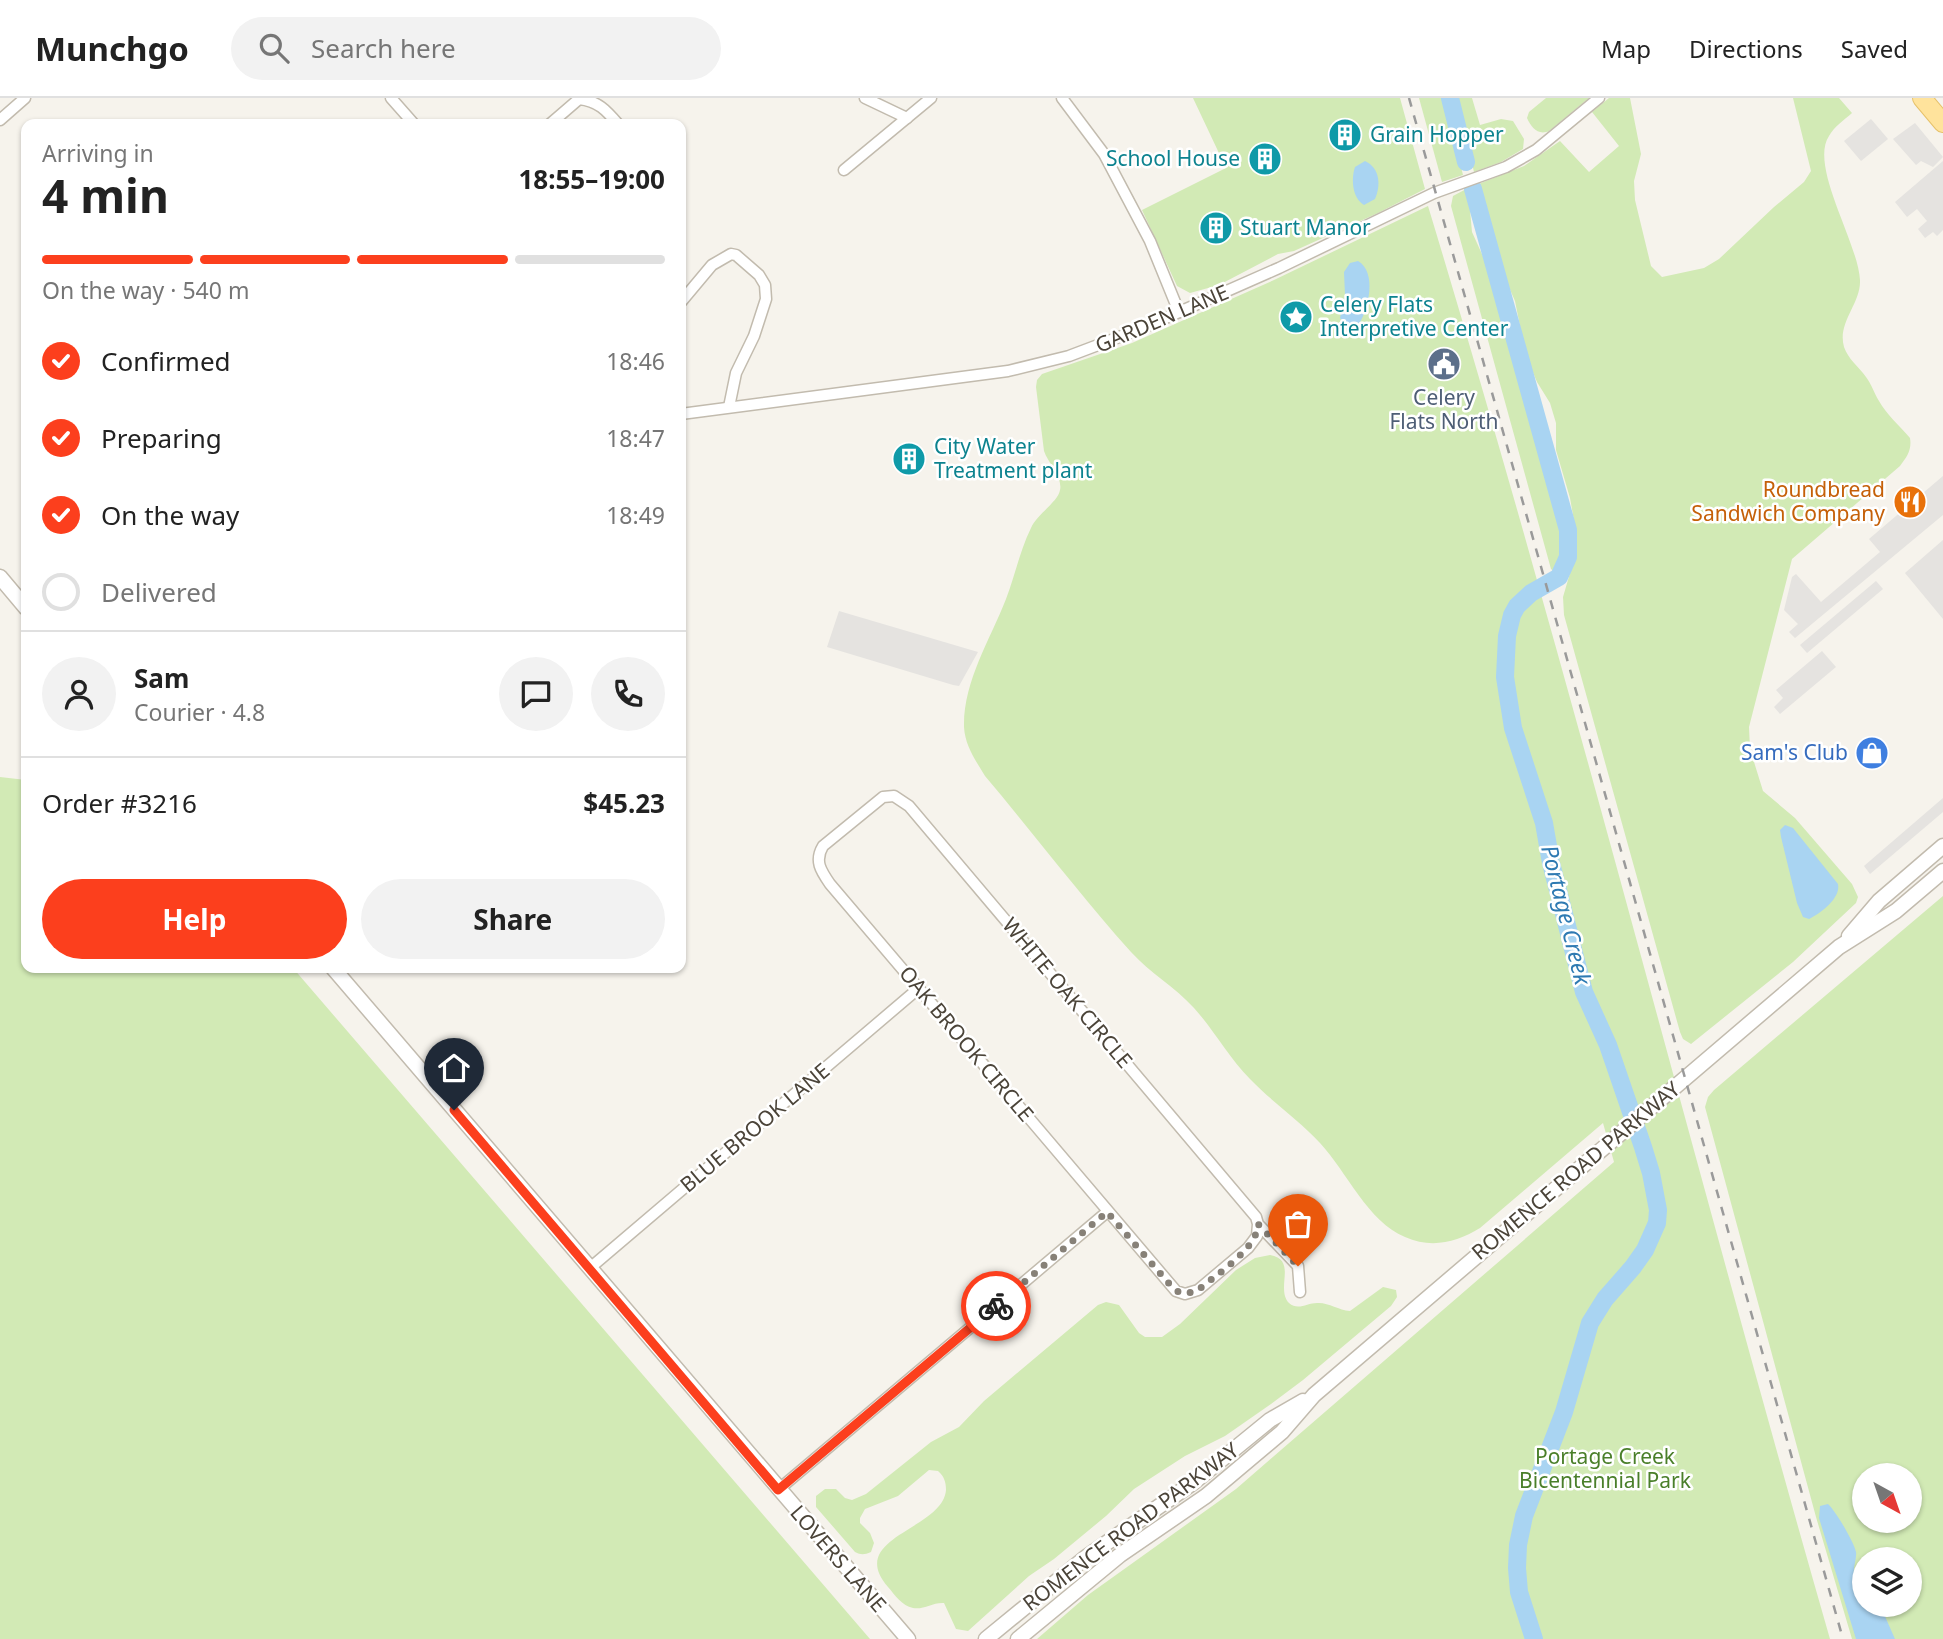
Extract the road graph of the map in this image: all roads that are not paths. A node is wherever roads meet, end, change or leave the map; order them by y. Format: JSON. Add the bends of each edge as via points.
{"nodes":[{"id":1,"x":25,"y":98,"type":"edge"},
{"id":2,"x":391,"y":98,"type":"edge"},
{"id":3,"x":579,"y":98,"type":"edge"},
{"id":4,"x":865,"y":98,"type":"edge"},
{"id":5,"x":931,"y":98,"type":"edge"},
{"id":6,"x":1062,"y":98,"type":"edge"},
{"id":7,"x":1599,"y":98,"type":"edge"},
{"id":8,"x":1922,"y":98,"type":"edge"},
{"id":9,"x":907,"y":118,"type":"junction"},
{"id":10,"x":410,"y":119,"type":"edge"},
{"id":11,"x":556,"y":119,"type":"edge"},
{"id":12,"x":614,"y":119,"type":"edge"},
{"id":13,"x":0,"y":120,"type":"edge"},
{"id":14,"x":1943,"y":123,"type":"edge"},
{"id":15,"x":844,"y":170,"type":"dead end"},
{"id":16,"x":686,"y":296,"type":"edge"},
{"id":17,"x":1179,"y":312,"type":"junction"},
{"id":18,"x":729,"y":407,"type":"junction"},
{"id":19,"x":686,"y":413,"type":"edge"},
{"id":20,"x":0,"y":577,"type":"edge"},
{"id":21,"x":21,"y":602,"type":"edge"},
{"id":22,"x":1943,"y":846,"type":"edge"},
{"id":23,"x":1943,"y":871,"type":"edge"},
{"id":24,"x":825,"y":877,"type":"joint"},
{"id":25,"x":1839,"y":947,"type":"junction"},
{"id":26,"x":337,"y":973,"type":"edge"},
{"id":27,"x":919,"y":988,"type":"junction"},
{"id":28,"x":1107,"y":1212,"type":"junction"},
{"id":29,"x":1258,"y":1224,"type":"junction"},
{"id":30,"x":590,"y":1268,"type":"junction"},
{"id":31,"x":1300,"y":1292,"type":"dead end"},
{"id":32,"x":1314,"y":1395,"type":"junction"},
{"id":33,"x":778,"y":1490,"type":"junction"},
{"id":34,"x":908,"y":1639,"type":"edge"},
{"id":35,"x":986,"y":1639,"type":"edge"},
{"id":36,"x":1018,"y":1639,"type":"edge"}],
"edges":[{"from":1,"to":13,"type":"street"},
{"from":2,"to":10,"type":"street"},
{"from":3,"to":11,"type":"street"},
{"from":3,"to":12,"type":"street","via":[[602,106]]},
{"from":4,"to":9,"type":"street"},
{"from":5,"to":9,"type":"street"},
{"from":6,"to":17,"type":"street","via":[[1104,154],[1150,241]]},
{"from":7,"to":17,"type":"street","name":"GARDEN LANE","via":[[1536,150],[1506,167],[1434,193]]},
{"from":8,"to":14,"type":"main road"},
{"from":9,"to":15,"type":"street"},
{"from":16,"to":18,"type":"street","via":[[712,265],[731,254],[765,285],[766,299],[736,373]]},
{"from":17,"to":18,"type":"street","name":"GARDEN LANE","via":[[1106,344],[1024,368]]},
{"from":18,"to":19,"type":"street","name":"GARDEN LANE"},
{"from":20,"to":21,"type":"street"},
{"from":22,"to":25,"type":"street","name":"ROMENCE ROAD PARKWAY","via":[[1879,901]]},
{"from":23,"to":25,"type":"street","name":"ROMENCE ROAD PARKWAY","via":[[1896,911]]},
{"from":24,"to":27,"type":"street","name":"OAK BROOK CIRCLE"},
{"from":24,"to":29,"type":"street","name":"WHITE OAK CIRCLE","via":[[818,863],[824,846],[877,800],[889,796],[905,801]]},
{"from":25,"to":32,"type":"street","name":"ROMENCE ROAD PARKWAY"},
{"from":26,"to":30,"type":"street","name":"LOVERS LANE"},
{"from":27,"to":28,"type":"street","name":"OAK BROOK CIRCLE"},
{"from":27,"to":30,"type":"street","name":"BLUE BROOK LANE"},
{"from":28,"to":29,"type":"street","name":"OAK BROOK CIRCLE","via":[[1173,1288],[1185,1294],[1198,1290],[1248,1248],[1257,1236]]},
{"from":28,"to":33,"type":"street"},
{"from":29,"to":31,"type":"street","name":"WHITE OAK CIRCLE","via":[[1298,1266]]},
{"from":30,"to":33,"type":"street","name":"LOVERS LANE"},
{"from":32,"to":35,"type":"street","name":"ROMENCE ROAD PARKWAY","via":[[1270,1420],[1194,1482],[1076,1564]]},
{"from":32,"to":36,"type":"street","name":"ROMENCE ROAD PARKWAY","via":[[1282,1432],[1206,1496],[1120,1555]]},
{"from":33,"to":34,"type":"street","name":"LOVERS LANE"}]}
